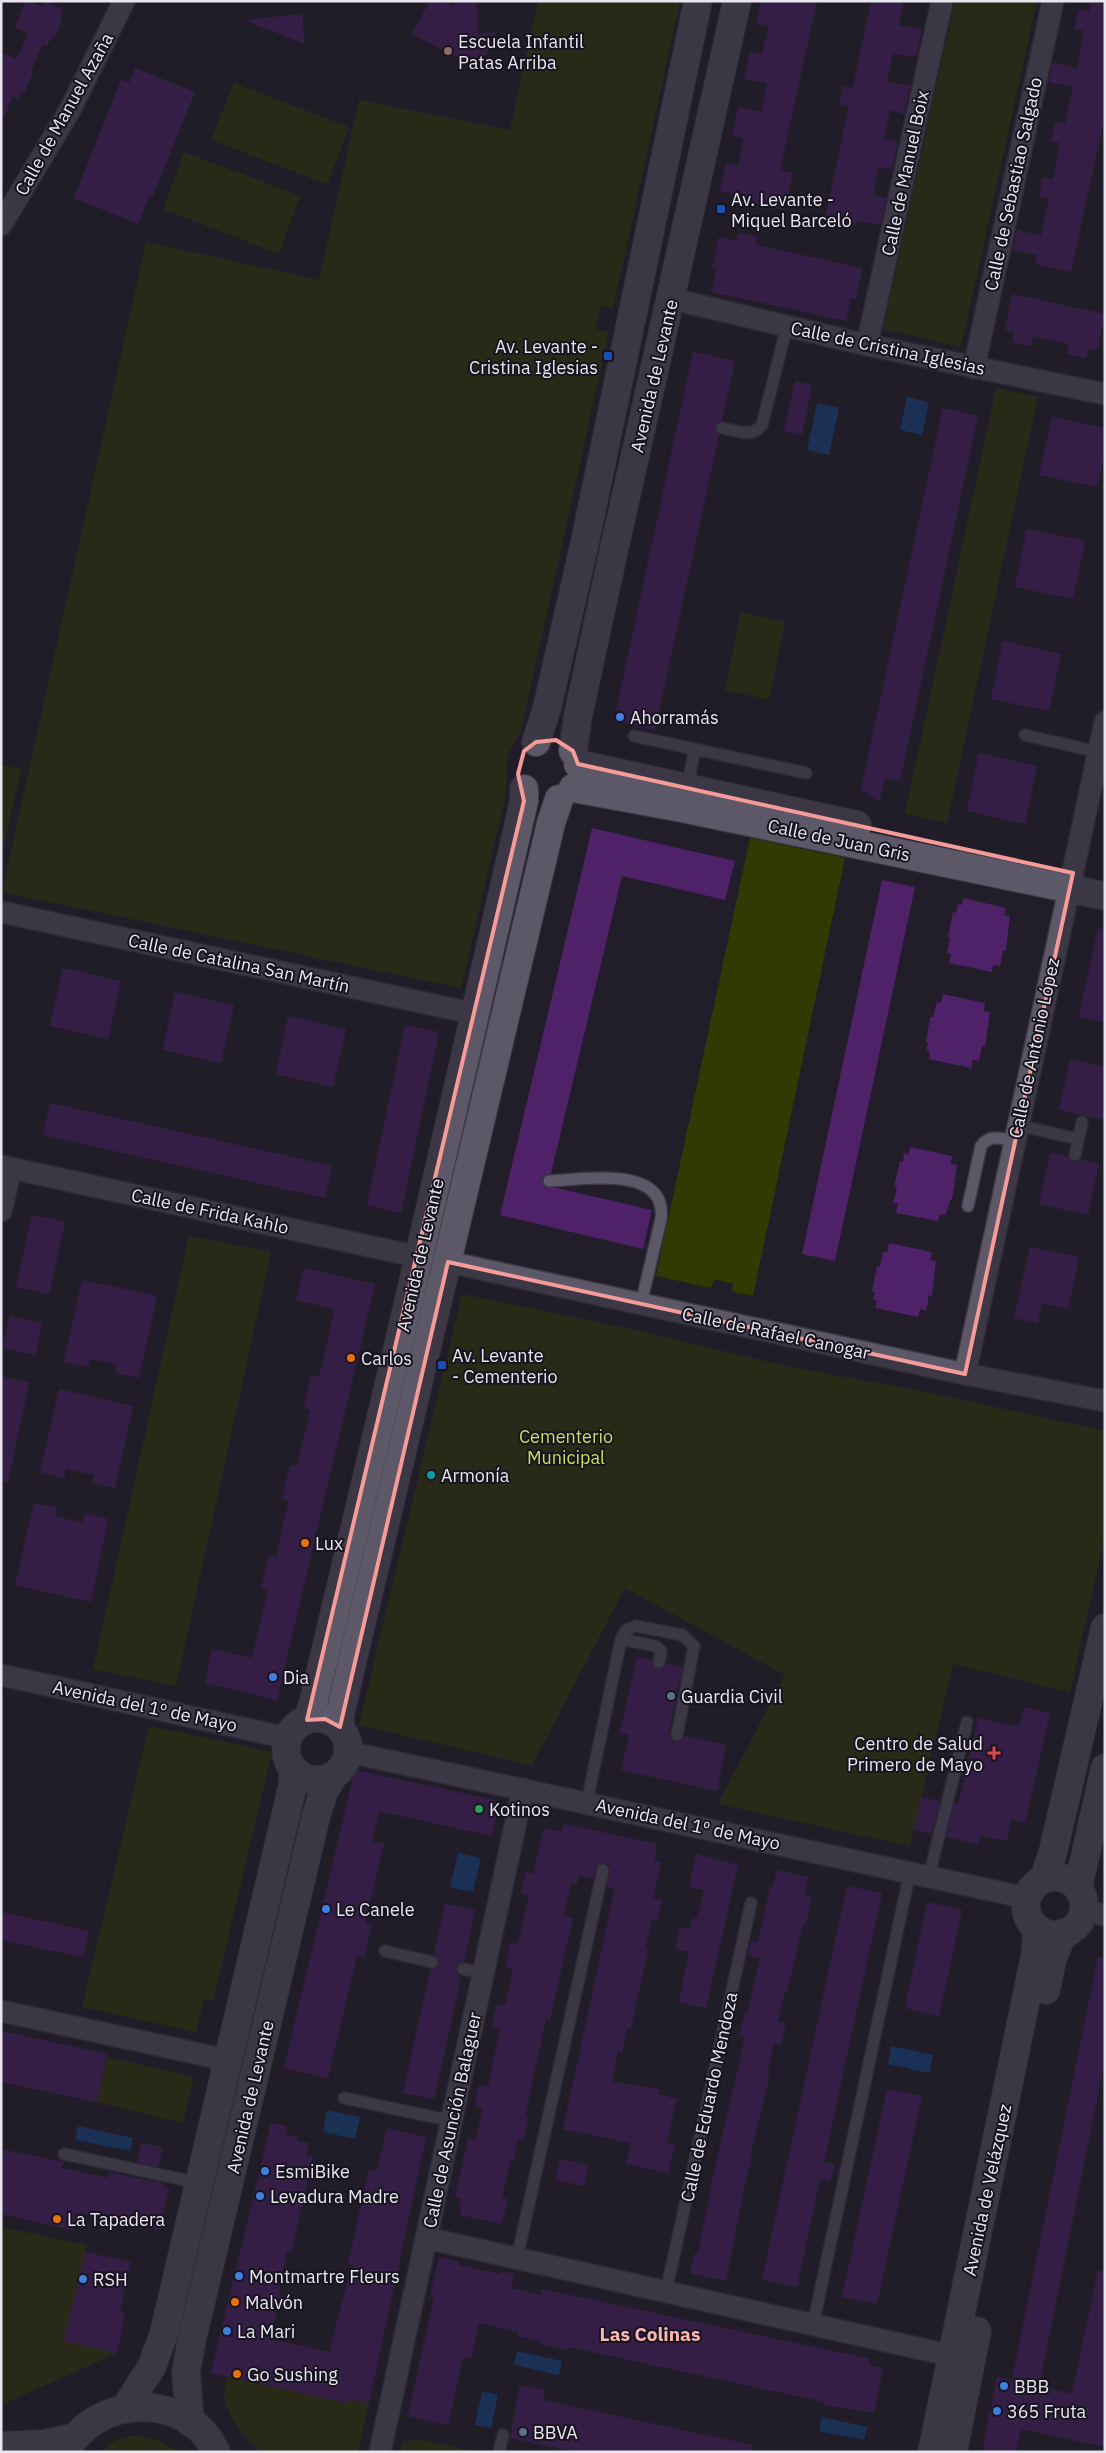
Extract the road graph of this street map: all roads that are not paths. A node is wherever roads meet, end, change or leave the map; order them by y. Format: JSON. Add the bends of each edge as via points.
{"nodes":[{"id":1,"x":124,"y":1,"type":"edge"},
{"id":2,"x":698,"y":1,"type":"edge"},
{"id":3,"x":738,"y":1,"type":"edge"},
{"id":4,"x":942,"y":1,"type":"edge"},
{"id":5,"x":1052,"y":1,"type":"edge"},
{"id":6,"x":1,"y":225,"type":"edge"},
{"id":7,"x":672,"y":299,"type":"junction"},
{"id":8,"x":787,"y":326,"type":"junction"},
{"id":9,"x":867,"y":345,"type":"junction"},
{"id":10,"x":974,"y":368,"type":"junction"},
{"id":11,"x":1105,"y":394,"type":"edge"},
{"id":12,"x":722,"y":428,"type":"dead end"},
{"id":13,"x":1105,"y":722,"type":"edge"},
{"id":14,"x":1025,"y":735,"type":"dead end"},
{"id":15,"x":634,"y":736,"type":"dead end"},
{"id":16,"x":695,"y":749,"type":"junction"},
{"id":17,"x":1098,"y":752,"type":"junction"},
{"id":18,"x":525,"y":764,"type":"junction"},
{"id":19,"x":806,"y":773,"type":"dead end"},
{"id":20,"x":571,"y":775,"type":"junction"},
{"id":21,"x":687,"y":787,"type":"junction"},
{"id":22,"x":1105,"y":880,"type":"edge"},
{"id":23,"x":1071,"y":881,"type":"junction"},
{"id":24,"x":1105,"y":896,"type":"edge"},
{"id":25,"x":1,"y":912,"type":"edge"},
{"id":26,"x":476,"y":1014,"type":"junction"},
{"id":27,"x":1082,"y":1122,"type":"dead end"},
{"id":28,"x":1015,"y":1133,"type":"junction"},
{"id":29,"x":1078,"y":1139,"type":"junction"},
{"id":30,"x":1075,"y":1155,"type":"dead end"},
{"id":31,"x":6,"y":1167,"type":"edge"},
{"id":32,"x":549,"y":1182,"type":"dead end"},
{"id":33,"x":968,"y":1206,"type":"dead end"},
{"id":34,"x":1,"y":1211,"type":"edge"},
{"id":35,"x":419,"y":1257,"type":"junction"},
{"id":36,"x":448,"y":1262,"type":"junction"},
{"id":37,"x":641,"y":1304,"type":"junction"},
{"id":38,"x":965,"y":1374,"type":"junction"},
{"id":39,"x":1105,"y":1401,"type":"edge"},
{"id":40,"x":1105,"y":1628,"type":"edge"},
{"id":41,"x":621,"y":1639,"type":"junction"},
{"id":42,"x":659,"y":1662,"type":"dead end"},
{"id":43,"x":1,"y":1675,"type":"edge"},
{"id":44,"x":967,"y":1722,"type":"dead end"},
{"id":45,"x":298,"y":1729,"type":"junction"},
{"id":46,"x":677,"y":1735,"type":"dead end"},
{"id":47,"x":344,"y":1740,"type":"junction"},
{"id":48,"x":293,"y":1768,"type":"junction"},
{"id":49,"x":1105,"y":1768,"type":"edge"},
{"id":50,"x":332,"y":1776,"type":"junction"},
{"id":51,"x":523,"y":1789,"type":"junction"},
{"id":52,"x":587,"y":1802,"type":"junction"},
{"id":53,"x":604,"y":1870,"type":"dead end"},
{"id":54,"x":919,"y":1874,"type":"junction"},
{"id":55,"x":1035,"y":1888,"type":"junction"},
{"id":56,"x":751,"y":1903,"type":"dead end"},
{"id":57,"x":1088,"y":1905,"type":"edge"},
{"id":58,"x":1035,"y":1927,"type":"junction"},
{"id":59,"x":1063,"y":1933,"type":"junction"},
{"id":60,"x":385,"y":1951,"type":"dead end"},
{"id":61,"x":432,"y":1962,"type":"dead end"},
{"id":62,"x":1,"y":2011,"type":"edge"},
{"id":63,"x":226,"y":2065,"type":"junction"},
{"id":64,"x":344,"y":2098,"type":"dead end"},
{"id":65,"x":452,"y":2121,"type":"junction"},
{"id":66,"x":64,"y":2154,"type":"dead end"},
{"id":67,"x":199,"y":2183,"type":"junction"},
{"id":68,"x":426,"y":2238,"type":"junction"},
{"id":69,"x":517,"y":2258,"type":"junction"},
{"id":70,"x":666,"y":2292,"type":"junction"},
{"id":71,"x":813,"y":2325,"type":"junction"},
{"id":72,"x":952,"y":2356,"type":"junction"},
{"id":73,"x":126,"y":2408,"type":"junction"},
{"id":74,"x":190,"y":2422,"type":"junction"},
{"id":75,"x":503,"y":2435,"type":"dead end"},
{"id":76,"x":71,"y":2444,"type":"edge"},
{"id":77,"x":1,"y":2446,"type":"edge"},
{"id":78,"x":216,"y":2452,"type":"edge"},
{"id":79,"x":380,"y":2452,"type":"edge"},
{"id":80,"x":499,"y":2452,"type":"edge"},
{"id":81,"x":932,"y":2452,"type":"edge"},
{"id":82,"x":952,"y":2452,"type":"edge"}],
"edges":[{"from":1,"to":6,"type":"street","name":"Calle de Manuel Azaña","via":[[71,108]]},
{"from":2,"to":18,"type":"street","name":"Avenida de Levante","via":[[584,546],[547,708]]},
{"from":3,"to":7,"type":"street","name":"Avenida de Levante"},
{"from":4,"to":9,"type":"street","name":"Calle de Manuel Boix"},
{"from":5,"to":10,"type":"street","name":"Calle de Sebastiao Salgado"},
{"from":7,"to":8,"type":"street","name":"Calle de Cristina Iglesias"},
{"from":7,"to":20,"type":"street","name":"Avenida de Levante","via":[[580,706]]},
{"from":8,"to":9,"type":"street","name":"Calle de Cristina Iglesias"},
{"from":8,"to":12,"type":"lane","via":[[762,425],[757,431],[748,433]]},
{"from":9,"to":10,"type":"street","name":"Calle de Cristina Iglesias"},
{"from":10,"to":11,"type":"street","name":"Calle de Cristina Iglesias"},
{"from":13,"to":17,"type":"street","name":"Calle de Antonio López"},
{"from":14,"to":17,"type":"lane"},
{"from":15,"to":16,"type":"lane"},
{"from":16,"to":19,"type":"lane"},
{"from":16,"to":21,"type":"lane"},
{"from":17,"to":23,"type":"street","name":"Calle de Antonio López"},
{"from":18,"to":20,"type":"street","via":[[556,740]]},
{"from":18,"to":20,"type":"street","via":[[534,797],[547,800]]},
{"from":18,"to":26,"type":"street","name":"Avenida de Levante","via":[[524,801]]},
{"from":20,"to":21,"type":"street","name":"Calle de Juan Gris"},
{"from":20,"to":23,"type":"street","name":"Calle de Juan Gris","via":[[682,808]]},
{"from":20,"to":36,"type":"street","name":"Avenida de Levante","via":[[551,822]]},
{"from":21,"to":23,"type":"street","name":"Calle de Juan Gris"},
{"from":22,"to":23,"type":"street","name":"Calle de Juan Gris"},
{"from":23,"to":24,"type":"street","name":"Calle de Juan Gris"},
{"from":23,"to":28,"type":"street","name":"Calle de Antonio López"},
{"from":25,"to":26,"type":"street","name":"Calle de Catalina San Martín"},
{"from":26,"to":35,"type":"street","name":"Avenida de Levante"},
{"from":27,"to":29,"type":"lane"},
{"from":28,"to":29,"type":"lane"},
{"from":28,"to":33,"type":"lane","via":[[986,1139],[981,1146]]},
{"from":28,"to":38,"type":"street","name":"Calle de Antonio López"},
{"from":29,"to":30,"type":"lane"},
{"from":31,"to":34,"type":"street"},
{"from":31,"to":35,"type":"street","name":"Calle de Frida Kahlo"},
{"from":32,"to":37,"type":"lane","via":[[626,1179],[644,1184],[655,1192],[662,1207],[661,1219]]},
{"from":35,"to":45,"type":"street","name":"Avenida de Levante","via":[[312,1708]]},
{"from":36,"to":37,"type":"street","name":"Calle de Rafael Canogar"},
{"from":36,"to":47,"type":"street","name":"Avenida de Levante","via":[[340,1715]]},
{"from":37,"to":38,"type":"street","name":"Calle de Rafael Canogar"},
{"from":38,"to":39,"type":"street","name":"Calle de Rafael Canogar"},
{"from":40,"to":55,"type":"street","via":[[1053,1852]]},
{"from":41,"to":42,"type":"lane","via":[[655,1646],[661,1651]]},
{"from":41,"to":46,"type":"lane","via":[[626,1630],[636,1626],[682,1635],[694,1646]]},
{"from":41,"to":52,"type":"lane"},
{"from":43,"to":45,"type":"street","name":"Avenida del 1º de Mayo"},
{"from":44,"to":54,"type":"lane"},
{"from":45,"to":47,"type":"street","via":[[325,1719]]},
{"from":45,"to":48,"type":"street","via":[[286,1753]]},
{"from":47,"to":50,"type":"street","via":[[344,1766]]},
{"from":47,"to":51,"type":"street","name":"Avenida del 1º de Mayo"},
{"from":48,"to":50,"type":"street","via":[[311,1780]]},
{"from":48,"to":63,"type":"street","name":"Avenida de Levante","via":[[293,1784]]},
{"from":49,"to":57,"type":"street"},
{"from":50,"to":74,"type":"street","name":"Avenida de Levante","via":[[316,1816],[192,2339],[186,2372]]},
{"from":51,"to":52,"type":"street","name":"Avenida del 1º de Mayo"},
{"from":51,"to":65,"type":"street","name":"Calle de Asunción Balaguer","via":[[473,1971]]},
{"from":52,"to":54,"type":"street","name":"Avenida del 1º de Mayo"},
{"from":53,"to":69,"type":"lane"},
{"from":54,"to":55,"type":"street","name":"Avenida del 1º de Mayo"},
{"from":54,"to":71,"type":"lane"},
{"from":55,"to":57,"type":"street","via":[[1051,1877],[1066,1879]]},
{"from":55,"to":58,"type":"street","via":[[1027,1914]]},
{"from":56,"to":70,"type":"lane","name":"Calle de Eduardo Mendoza"},
{"from":57,"to":59,"type":"street","via":[[1074,1927]]},
{"from":58,"to":59,"type":"street","via":[[1048,1934]]},
{"from":58,"to":72,"type":"street","name":"Avenida de Velázquez","via":[[1035,1956]]},
{"from":59,"to":82,"type":"street","name":"Avenida de Velázquez","via":[[1052,1960]]},
{"from":60,"to":61,"type":"lane"},
{"from":62,"to":63,"type":"street","via":[[196,2053]]},
{"from":63,"to":67,"type":"street","name":"Avenida de Levante"},
{"from":64,"to":65,"type":"lane"},
{"from":65,"to":68,"type":"street","name":"Calle de Asunción Balaguer"},
{"from":66,"to":67,"type":"lane"},
{"from":67,"to":73,"type":"street","name":"Avenida de Levante","via":[[164,2333],[152,2366]]},
{"from":68,"to":69,"type":"street"},
{"from":68,"to":79,"type":"street","name":"Calle de Asunción Balaguer"},
{"from":69,"to":70,"type":"street"},
{"from":70,"to":71,"type":"street"},
{"from":71,"to":72,"type":"street"},
{"from":72,"to":81,"type":"street","name":"Avenida de Velázquez"},
{"from":73,"to":74,"type":"street","via":[[148,2406],[170,2411]]},
{"from":73,"to":76,"type":"street","via":[[107,2413],[90,2423]]},
{"from":74,"to":78,"type":"street","via":[[203,2433]]},
{"from":75,"to":80,"type":"lane"},
{"from":76,"to":77,"type":"street"}]}
